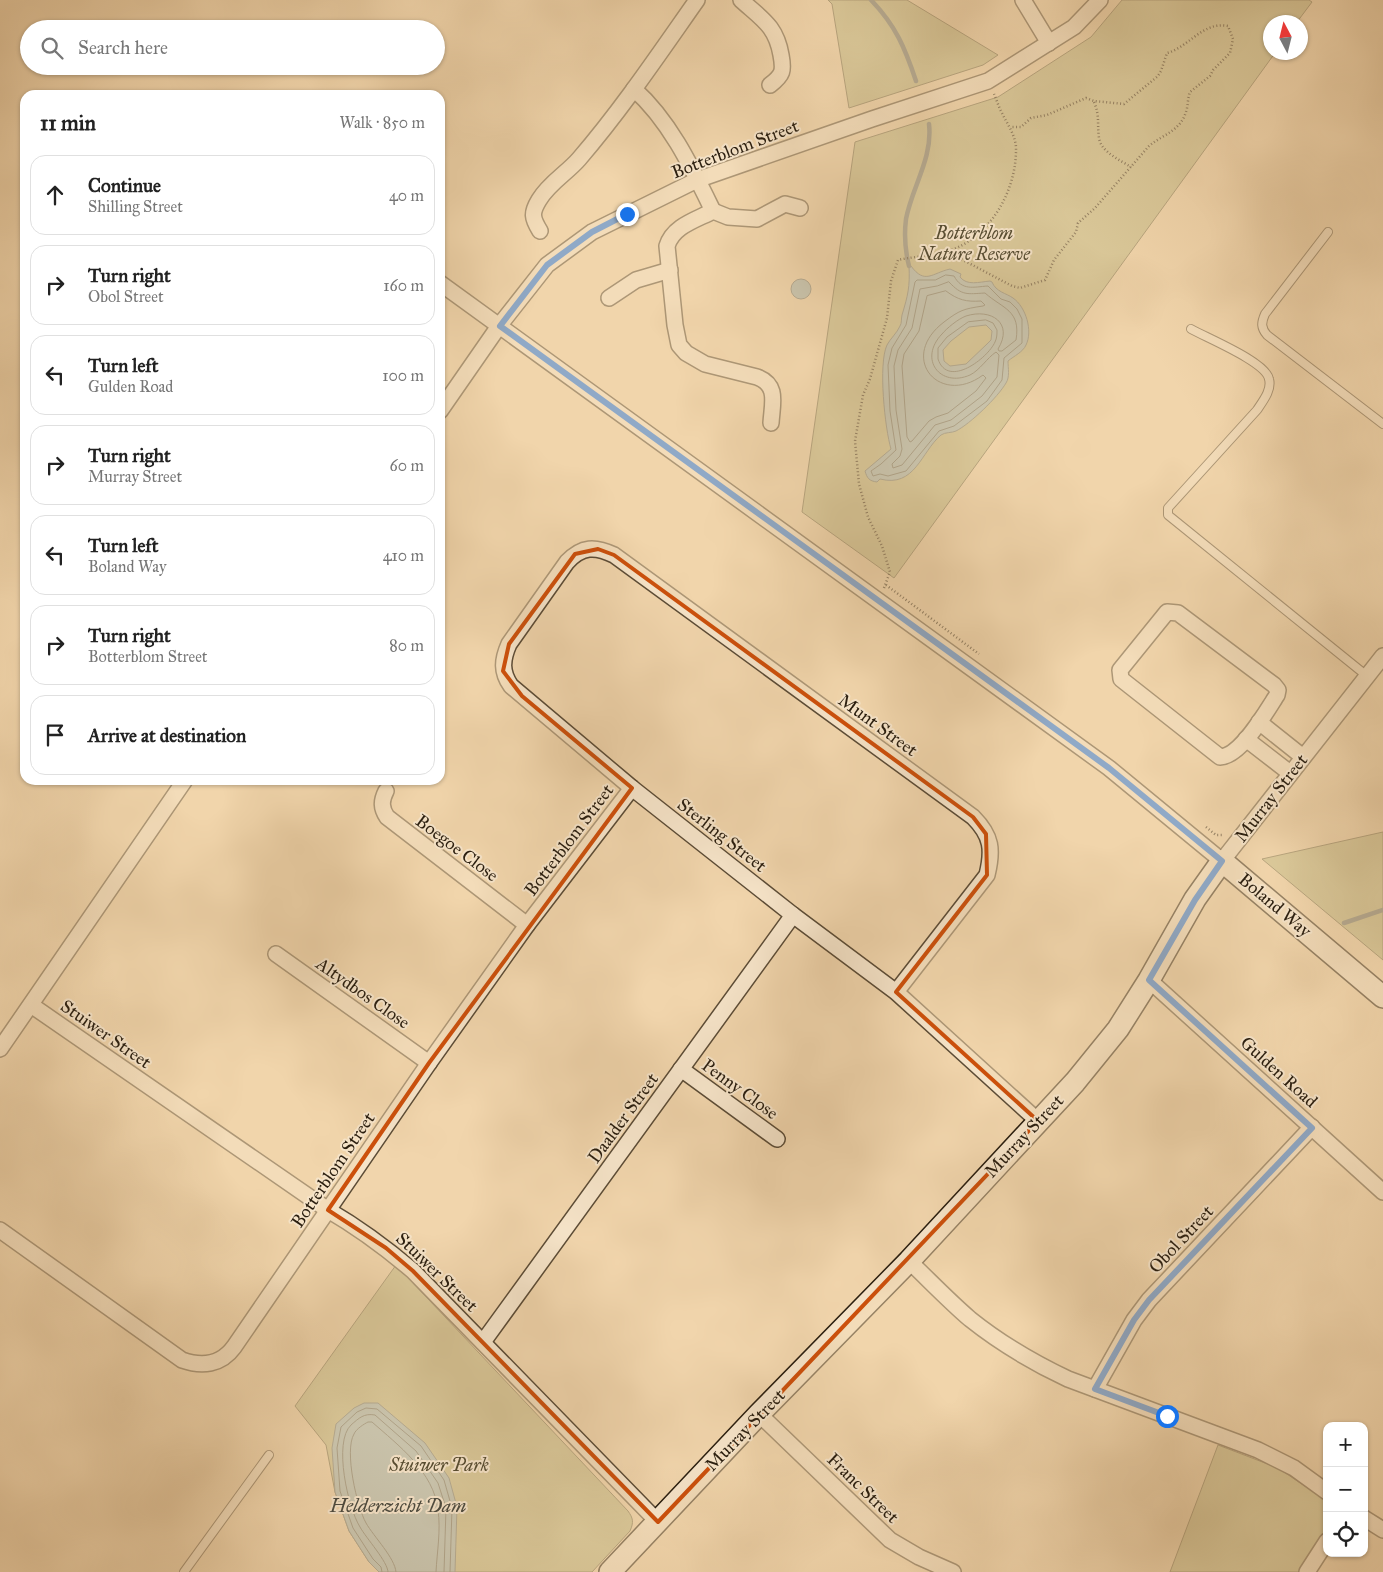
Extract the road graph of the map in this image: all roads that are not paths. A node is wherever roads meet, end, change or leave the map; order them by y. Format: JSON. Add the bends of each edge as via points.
{"nodes":[{"id":1,"x":697,"y":0,"type":"edge"},
{"id":2,"x":742,"y":0,"type":"edge"},
{"id":3,"x":1023,"y":0,"type":"edge"},
{"id":4,"x":1100,"y":0,"type":"edge"},
{"id":5,"x":1049,"y":43,"type":"junction"},
{"id":6,"x":770,"y":85,"type":"dead end"},
{"id":7,"x":634,"y":89,"type":"junction"},
{"id":8,"x":697,"y":180,"type":"junction"},
{"id":9,"x":800,"y":208,"type":"dead end"},
{"id":10,"x":712,"y":211,"type":"junction"},
{"id":11,"x":540,"y":231,"type":"dead end"},
{"id":12,"x":1328,"y":232,"type":"dead end"},
{"id":13,"x":670,"y":270,"type":"junction"},
{"id":14,"x":445,"y":287,"type":"edge"},
{"id":15,"x":609,"y":298,"type":"dead end"},
{"id":16,"x":500,"y":326,"type":"junction"},
{"id":17,"x":1192,"y":329,"type":"dead end"},
{"id":18,"x":445,"y":404,"type":"edge"},
{"id":19,"x":771,"y":423,"type":"dead end"},
{"id":20,"x":1383,"y":424,"type":"edge"},
{"id":21,"x":585,"y":549,"type":"joint"},
{"id":22,"x":1383,"y":656,"type":"edge"},
{"id":23,"x":1367,"y":676,"type":"junction"},
{"id":24,"x":1259,"y":722,"type":"junction"},
{"id":25,"x":1246,"y":739,"type":"junction"},
{"id":26,"x":1302,"y":757,"type":"junction"},
{"id":27,"x":1290,"y":773,"type":"junction"},
{"id":28,"x":182,"y":785,"type":"edge"},
{"id":29,"x":632,"y":788,"type":"junction"},
{"id":30,"x":386,"y":791,"type":"dead end"},
{"id":31,"x":1222,"y":861,"type":"junction"},
{"id":32,"x":793,"y":915,"type":"junction"},
{"id":33,"x":527,"y":925,"type":"junction"},
{"id":34,"x":276,"y":954,"type":"dead end"},
{"id":35,"x":1149,"y":980,"type":"junction"},
{"id":36,"x":896,"y":992,"type":"junction"},
{"id":37,"x":1383,"y":997,"type":"edge"},
{"id":38,"x":31,"y":1005,"type":"junction"},
{"id":39,"x":0,"y":1049,"type":"edge"},
{"id":40,"x":429,"y":1063,"type":"junction"},
{"id":41,"x":682,"y":1069,"type":"junction"},
{"id":42,"x":1038,"y":1122,"type":"junction"},
{"id":43,"x":1312,"y":1128,"type":"junction"},
{"id":44,"x":777,"y":1139,"type":"dead end"},
{"id":45,"x":1383,"y":1192,"type":"edge"},
{"id":46,"x":328,"y":1210,"type":"junction"},
{"id":47,"x":0,"y":1230,"type":"edge"},
{"id":48,"x":909,"y":1261,"type":"junction"},
{"id":49,"x":483,"y":1342,"type":"junction"},
{"id":50,"x":1095,"y":1389,"type":"junction"},
{"id":51,"x":759,"y":1414,"type":"junction"},
{"id":52,"x":269,"y":1455,"type":"dead end"},
{"id":53,"x":1323,"y":1489,"type":"edge"},
{"id":54,"x":1368,"y":1521,"type":"edge"},
{"id":55,"x":658,"y":1522,"type":"junction"},
{"id":56,"x":1383,"y":1530,"type":"edge"},
{"id":57,"x":1323,"y":1548,"type":"edge"},
{"id":58,"x":184,"y":1572,"type":"edge"},
{"id":59,"x":610,"y":1572,"type":"edge"},
{"id":60,"x":954,"y":1572,"type":"edge"},
{"id":61,"x":1307,"y":1572,"type":"edge"}],
"edges":[{"from":1,"to":7,"type":"street"},
{"from":2,"to":6,"type":"street","via":[[778,38],[783,66],[781,74]]},
{"from":3,"to":5,"type":"street"},
{"from":4,"to":5,"type":"street","name":"Botterblom Street","via":[[1074,27]]},
{"from":5,"to":8,"type":"street","name":"Botterblom Street","via":[[988,81]]},
{"from":7,"to":8,"type":"street","via":[[654,109],[680,147]]},
{"from":7,"to":11,"type":"street","via":[[578,160],[540,198],[533,220]]},
{"from":8,"to":10,"type":"street"},
{"from":8,"to":16,"type":"street","name":"Botterblom Street","via":[[592,232],[547,265]]},
{"from":9,"to":10,"type":"street","via":[[785,204],[757,219],[728,217]]},
{"from":10,"to":13,"type":"street","via":[[675,231],[669,239]]},
{"from":12,"to":20,"type":"lane","via":[[1265,314],[1262,329]]},
{"from":13,"to":15,"type":"street","via":[[636,280]]},
{"from":13,"to":19,"type":"street","via":[[679,345],[704,364],[757,377],[770,384]]},
{"from":14,"to":16,"type":"street","name":"Boland Way"},
{"from":16,"to":18,"type":"street","name":"Botterblom Street"},
{"from":16,"to":31,"type":"street","name":"Boland Way","via":[[1109,768]]},
{"from":17,"to":23,"type":"lane","via":[[1253,361],[1265,370],[1270,381],[1267,394],[1257,410],[1168,508],[1168,515]]},
{"from":21,"to":29,"type":"street","name":"Sterling Street","via":[[567,562],[509,644],[503,671],[511,686],[522,696]]},
{"from":21,"to":36,"type":"street","name":"Munt Street","via":[[614,555],[982,826],[990,845],[987,875]]},
{"from":22,"to":23,"type":"street","name":"Murray Street"},
{"from":23,"to":26,"type":"street","name":"Murray Street"},
{"from":24,"to":25,"type":"street"},
{"from":24,"to":25,"type":"street","via":[[1278,690],[1178,613],[1167,612],[1120,670],[1121,679],[1220,757],[1230,755]]},
{"from":24,"to":26,"type":"street"},
{"from":25,"to":27,"type":"street"},
{"from":26,"to":27,"type":"street","name":"Murray Street"},
{"from":27,"to":31,"type":"street","name":"Murray Street"},
{"from":28,"to":38,"type":"street"},
{"from":29,"to":32,"type":"street","name":"Sterling Street"},
{"from":29,"to":33,"type":"street","name":"Botterblom Street"},
{"from":30,"to":33,"type":"street","name":"Boegoe Close","via":[[382,810],[387,817]]},
{"from":31,"to":35,"type":"street","name":"Murray Street","via":[[1195,900]]},
{"from":31,"to":37,"type":"street","name":"Boland Way"},
{"from":32,"to":36,"type":"street","name":"Sterling Street"},
{"from":32,"to":41,"type":"street","name":"Daalder Street"},
{"from":33,"to":40,"type":"street","name":"Botterblom Street"},
{"from":34,"to":40,"type":"street","name":"Altydbos Close"},
{"from":35,"to":42,"type":"street","name":"Murray Street","via":[[1107,1044]]},
{"from":35,"to":43,"type":"street","name":"Gulden Road"},
{"from":36,"to":42,"type":"street","name":"Sterling Street"},
{"from":38,"to":39,"type":"street"},
{"from":38,"to":46,"type":"street","name":"Stuiwer Street"},
{"from":40,"to":46,"type":"street","name":"Botterblom Street"},
{"from":41,"to":44,"type":"street","name":"Penny Close"},
{"from":41,"to":49,"type":"street","name":"Daalder Street"},
{"from":42,"to":48,"type":"street","name":"Murray Street"},
{"from":43,"to":45,"type":"street","name":"Gulden Road"},
{"from":43,"to":50,"type":"street","name":"Obol Street","via":[[1149,1300]]},
{"from":46,"to":47,"type":"street","name":"Botterblom Street","via":[[230,1352],[218,1361],[201,1365],[182,1360]]},
{"from":46,"to":49,"type":"street","name":"Stuiwer Street","via":[[386,1248]]},
{"from":48,"to":50,"type":"street","via":[[991,1335],[1042,1367]]},
{"from":48,"to":51,"type":"street","name":"Murray Street"},
{"from":49,"to":55,"type":"street","name":"Stuiwer Street"},
{"from":50,"to":53,"type":"street","via":[[1258,1450],[1294,1468]]},
{"from":51,"to":55,"type":"street","name":"Murray Street"},
{"from":51,"to":60,"type":"street","name":"Franc Street","via":[[890,1540]]},
{"from":52,"to":58,"type":"lane"},
{"from":54,"to":56,"type":"street"},
{"from":55,"to":59,"type":"street","name":"Murray Street"},
{"from":57,"to":61,"type":"street"}]}
